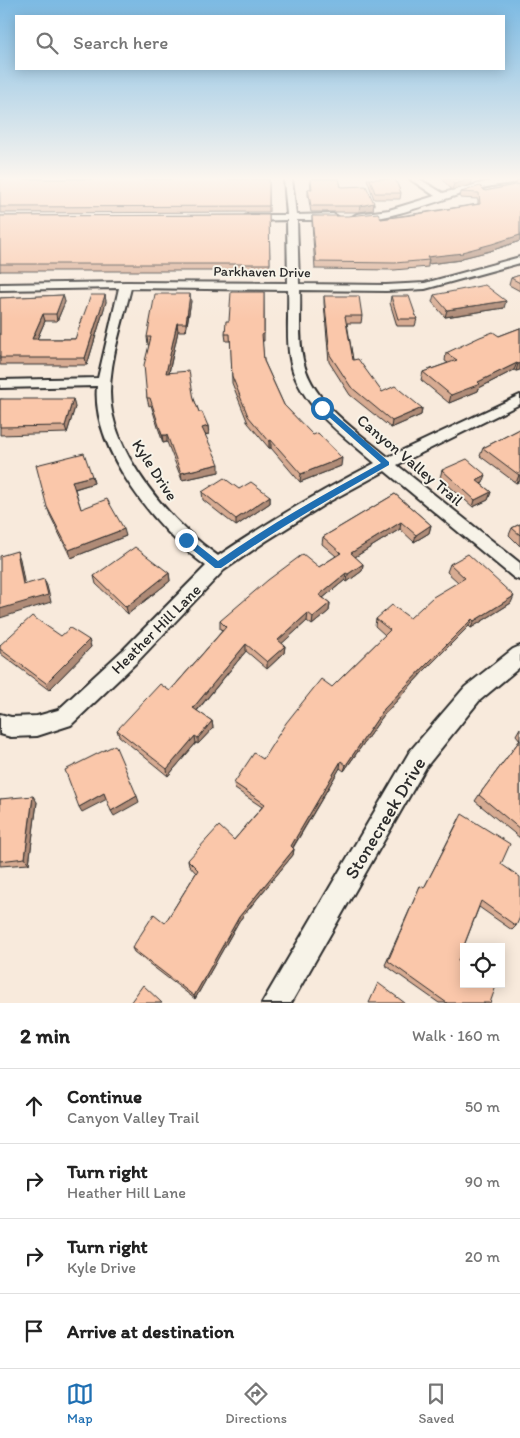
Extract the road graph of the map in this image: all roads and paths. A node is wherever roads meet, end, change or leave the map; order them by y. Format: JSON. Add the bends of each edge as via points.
{"nodes":[{"id":1,"x":292,"y":226,"type":"edge"},
{"id":2,"x":520,"y":260,"type":"edge"},
{"id":3,"x":126,"y":285,"type":"junction"},
{"id":4,"x":0,"y":287,"type":"edge"},
{"id":5,"x":293,"y":287,"type":"junction"},
{"id":6,"x":105,"y":382,"type":"junction"},
{"id":7,"x":0,"y":384,"type":"edge"},
{"id":8,"x":520,"y":399,"type":"edge"},
{"id":9,"x":386,"y":464,"type":"junction"},
{"id":10,"x":218,"y":565,"type":"junction"},
{"id":11,"x":520,"y":574,"type":"edge"},
{"id":12,"x":520,"y":655,"type":"edge"},
{"id":13,"x":0,"y":724,"type":"edge"},
{"id":14,"x":276,"y":1003,"type":"edge"}],
"edges":[{"from":1,"to":5,"type":"street","name":"Canyon Valley Trail"},
{"from":2,"to":5,"type":"street","name":"Parkhaven Drive","via":[[425,286]]},
{"from":3,"to":4,"type":"street","name":"Parkhaven Drive"},
{"from":3,"to":5,"type":"street","name":"Parkhaven Drive"},
{"from":3,"to":6,"type":"street","name":"Kyle Drive"},
{"from":5,"to":9,"type":"street","name":"Canyon Valley Trail","via":[[296,360],[303,382],[322,408]]},
{"from":6,"to":7,"type":"street"},
{"from":6,"to":10,"type":"street","name":"Kyle Drive","via":[[104,404],[124,459],[149,498],[186,540]]},
{"from":8,"to":9,"type":"street","name":"Heather Hill Lane"},
{"from":9,"to":10,"type":"street","name":"Heather Hill Lane","via":[[307,507]]},
{"from":9,"to":11,"type":"street","name":"Canyon Valley Trail"},
{"from":10,"to":13,"type":"street","name":"Heather Hill Lane","via":[[131,655],[64,718],[37,726]]},
{"from":12,"to":14,"type":"street","name":"Stonecreek Drive","via":[[472,694],[418,759]]}]}
